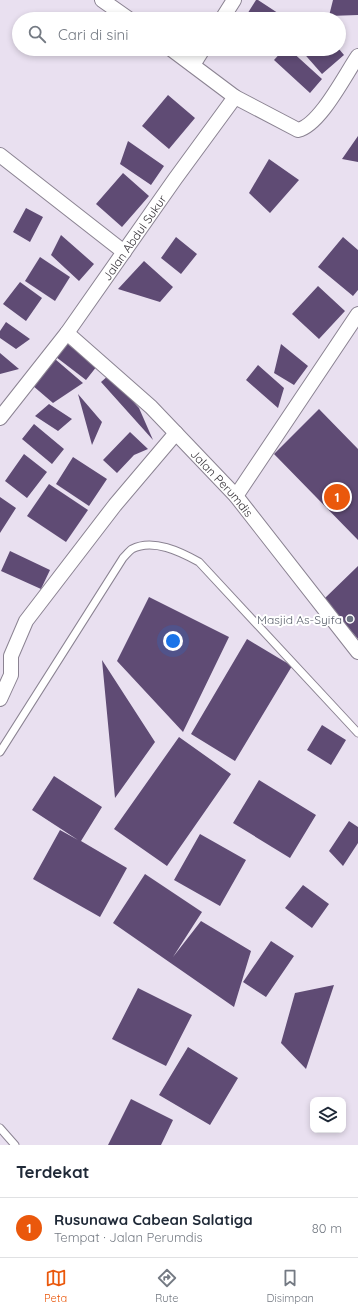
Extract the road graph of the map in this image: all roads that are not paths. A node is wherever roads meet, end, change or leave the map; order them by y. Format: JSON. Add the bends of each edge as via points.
{"nodes":[{"id":1,"x":102,"y":0,"type":"edge"},
{"id":2,"x":234,"y":0,"type":"edge"},
{"id":3,"x":119,"y":12,"type":"edge"},
{"id":4,"x":226,"y":12,"type":"edge"},
{"id":5,"x":181,"y":56,"type":"edge"},
{"id":6,"x":198,"y":56,"type":"edge"},
{"id":7,"x":358,"y":56,"type":"edge"},
{"id":8,"x":193,"y":64,"type":"junction"},
{"id":9,"x":235,"y":97,"type":"junction"},
{"id":10,"x":0,"y":154,"type":"edge"},
{"id":11,"x":124,"y":252,"type":"junction"},
{"id":12,"x":358,"y":314,"type":"edge"},
{"id":13,"x":67,"y":333,"type":"junction"},
{"id":14,"x":2,"y":410,"type":"edge"},
{"id":15,"x":176,"y":433,"type":"junction"},
{"id":16,"x":236,"y":496,"type":"junction"},
{"id":17,"x":358,"y":652,"type":"edge"},
{"id":18,"x":0,"y":699,"type":"edge"},
{"id":19,"x":358,"y":733,"type":"edge"},
{"id":20,"x":0,"y":752,"type":"edge"},
{"id":21,"x":0,"y":1128,"type":"edge"},
{"id":22,"x":15,"y":1145,"type":"edge"}],
"edges":[{"from":1,"to":3,"type":"street"},
{"from":2,"to":4,"type":"street"},
{"from":5,"to":8,"type":"street"},
{"from":6,"to":8,"type":"street"},
{"from":7,"to":9,"type":"street","via":[[322,111],[305,128],[298,130]]},
{"from":8,"to":9,"type":"street"},
{"from":9,"to":11,"type":"street","name":"Jalan Abdul Sukur"},
{"from":10,"to":11,"type":"street"},
{"from":11,"to":13,"type":"street","name":"Jalan Abdul Sukur"},
{"from":12,"to":16,"type":"street"},
{"from":13,"to":14,"type":"street","name":"Jalan Abdul Sukur"},
{"from":13,"to":15,"type":"street","name":"Jalan Perumdis","via":[[151,407]]},
{"from":15,"to":16,"type":"street","name":"Jalan Perumdis"},
{"from":15,"to":18,"type":"street","via":[[26,621],[11,656],[11,675]]},
{"from":16,"to":17,"type":"street","name":"Jalan Perumdis"},
{"from":19,"to":20,"type":"lane","via":[[199,562],[166,546],[145,547],[133,549],[123,558]]},
{"from":21,"to":22,"type":"lane"}]}
